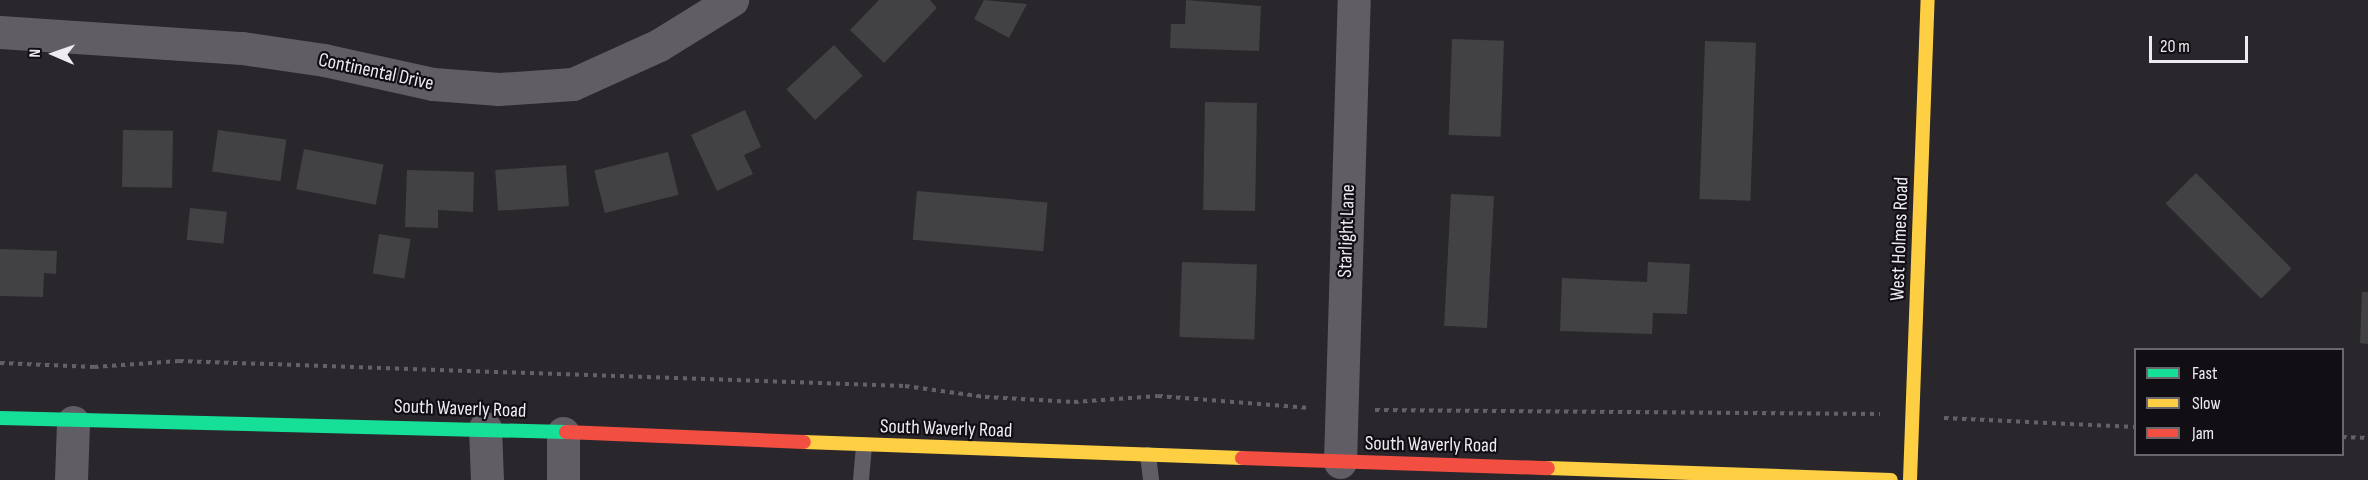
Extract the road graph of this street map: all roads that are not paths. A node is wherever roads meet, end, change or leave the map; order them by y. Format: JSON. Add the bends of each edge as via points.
{"nodes":[{"id":1,"x":732,"y":0,"type":"edge"},
{"id":2,"x":1354,"y":0,"type":"edge"},
{"id":3,"x":1928,"y":0,"type":"edge"},
{"id":4,"x":0,"y":32,"type":"edge"},
{"id":5,"x":0,"y":418,"type":"edge"},
{"id":6,"x":73,"y":422,"type":"junction"},
{"id":7,"x":485,"y":428,"type":"junction"},
{"id":8,"x":563,"y":433,"type":"junction"},
{"id":9,"x":864,"y":445,"type":"junction"},
{"id":10,"x":1148,"y":455,"type":"junction"},
{"id":11,"x":1340,"y":462,"type":"junction"},
{"id":12,"x":71,"y":480,"type":"edge"},
{"id":13,"x":488,"y":480,"type":"edge"},
{"id":14,"x":563,"y":480,"type":"edge"},
{"id":15,"x":861,"y":480,"type":"edge"},
{"id":16,"x":1151,"y":480,"type":"edge"},
{"id":17,"x":1891,"y":480,"type":"edge"},
{"id":18,"x":1910,"y":480,"type":"edge"}],
"edges":[{"from":1,"to":4,"type":"street","name":"Continental Drive","via":[[659,45],[573,84],[499,89],[433,84],[324,60],[242,48]]},
{"from":2,"to":11,"type":"street","name":"Starlight Lane"},
{"from":3,"to":18,"type":"main road","name":"West Holmes Road"},
{"from":5,"to":6,"type":"main road","name":"South Waverly Road"},
{"from":6,"to":7,"type":"main road","name":"South Waverly Road"},
{"from":6,"to":12,"type":"street"},
{"from":7,"to":8,"type":"main road","name":"South Waverly Road"},
{"from":7,"to":13,"type":"street"},
{"from":8,"to":9,"type":"main road","name":"South Waverly Road"},
{"from":8,"to":14,"type":"street"},
{"from":9,"to":10,"type":"main road","name":"South Waverly Road"},
{"from":9,"to":15,"type":"lane"},
{"from":10,"to":11,"type":"main road","name":"South Waverly Road"},
{"from":10,"to":16,"type":"lane"},
{"from":11,"to":17,"type":"main road","name":"South Waverly Road"}]}
